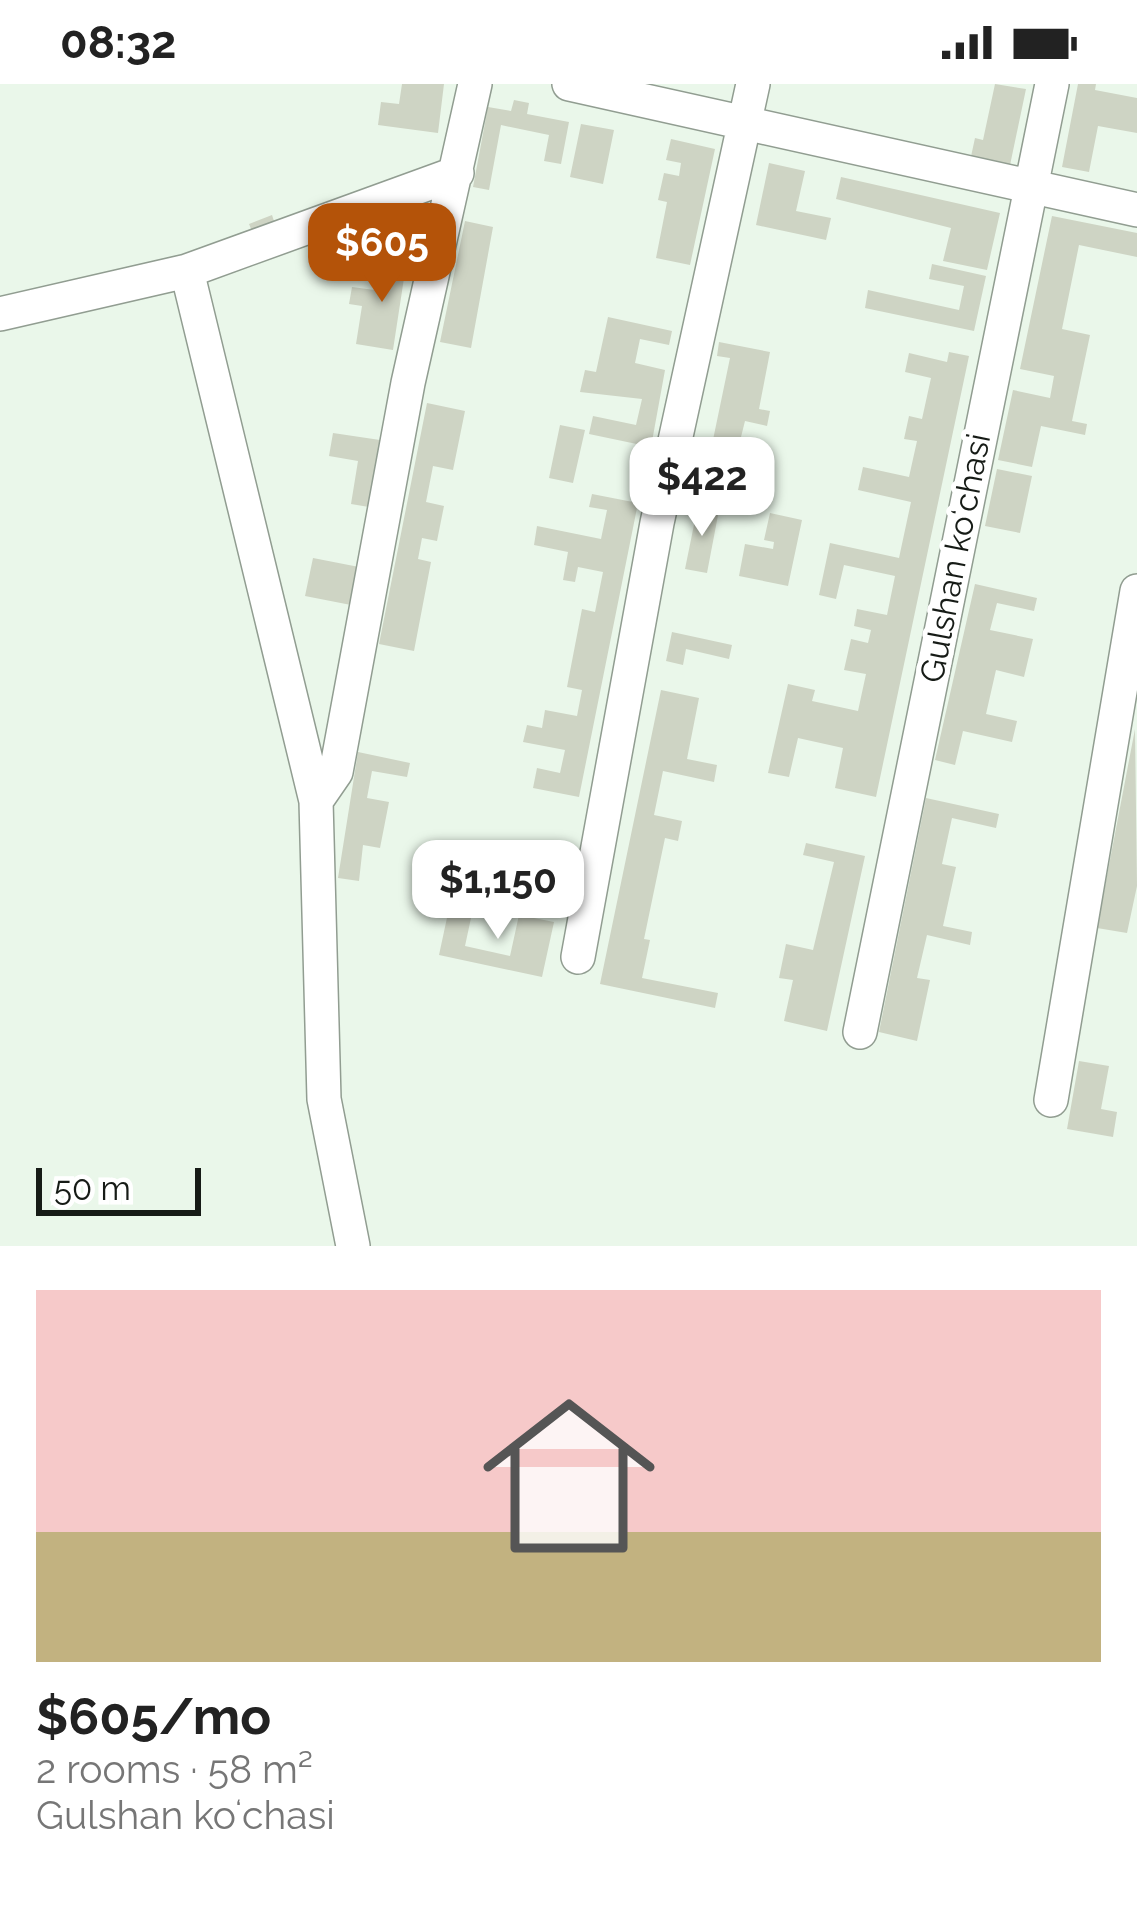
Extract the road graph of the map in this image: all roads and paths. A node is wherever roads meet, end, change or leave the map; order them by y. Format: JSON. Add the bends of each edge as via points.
{"nodes":[{"id":1,"x":475,"y":84,"type":"edge"},
{"id":2,"x":569,"y":84,"type":"edge"},
{"id":3,"x":753,"y":84,"type":"edge"},
{"id":4,"x":1052,"y":84,"type":"edge"},
{"id":5,"x":745,"y":121,"type":"junction"},
{"id":6,"x":457,"y":172,"type":"junction"},
{"id":7,"x":1028,"y":189,"type":"junction"},
{"id":8,"x":1137,"y":210,"type":"edge"},
{"id":9,"x":188,"y":271,"type":"junction"},
{"id":10,"x":0,"y":314,"type":"edge"},
{"id":11,"x":1137,"y":591,"type":"edge"},
{"id":12,"x":316,"y":801,"type":"junction"},
{"id":13,"x":578,"y":956,"type":"dead end"},
{"id":14,"x":860,"y":1032,"type":"dead end"},
{"id":15,"x":1051,"y":1100,"type":"dead end"},
{"id":16,"x":353,"y":1246,"type":"edge"}],
"edges":[{"from":1,"to":6,"type":"street"},
{"from":2,"to":5,"type":"street"},
{"from":3,"to":5,"type":"street"},
{"from":4,"to":7,"type":"street","name":"Gulshan koʻchasi"},
{"from":5,"to":7,"type":"street"},
{"from":5,"to":13,"type":"street","via":[[657,523]]},
{"from":6,"to":9,"type":"street"},
{"from":6,"to":12,"type":"street","via":[[408,383],[336,772]]},
{"from":7,"to":8,"type":"street"},
{"from":7,"to":14,"type":"street","name":"Gulshan koʻchasi"},
{"from":9,"to":10,"type":"street"},
{"from":9,"to":12,"type":"street"},
{"from":11,"to":15,"type":"street"},
{"from":12,"to":16,"type":"street","via":[[324,1100]]}]}
